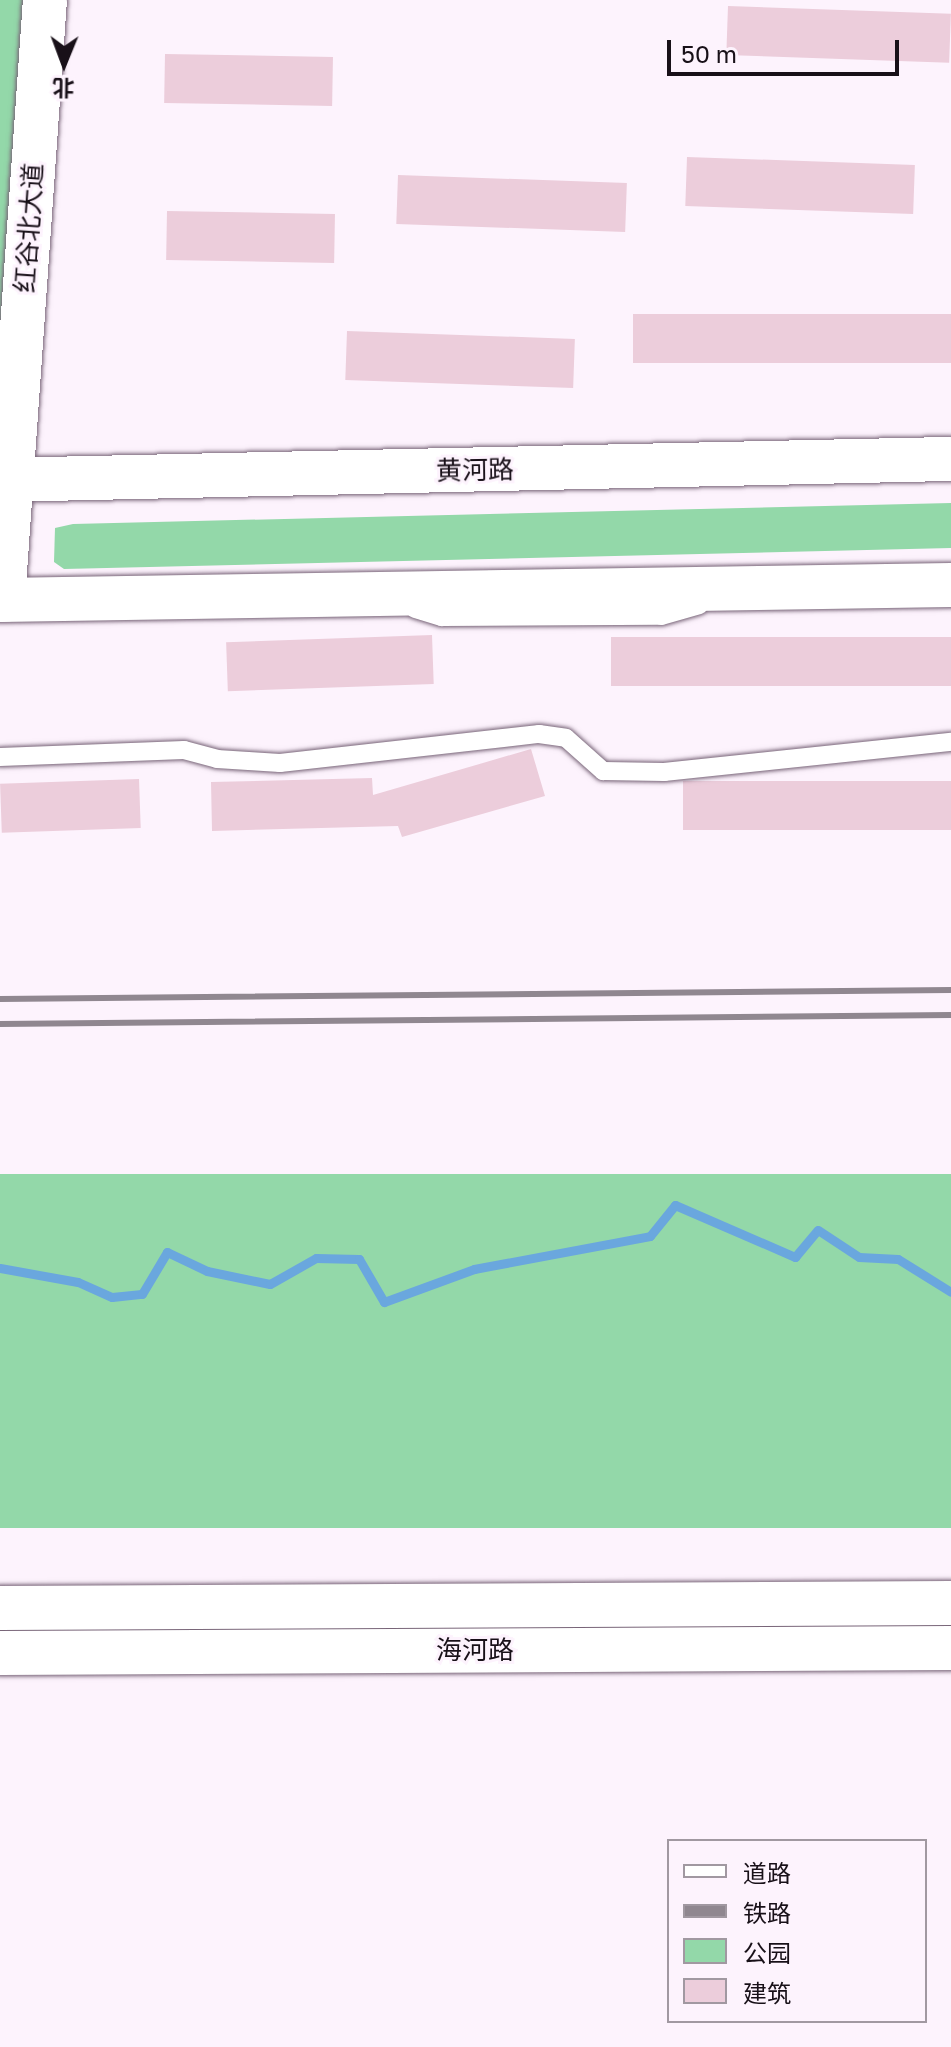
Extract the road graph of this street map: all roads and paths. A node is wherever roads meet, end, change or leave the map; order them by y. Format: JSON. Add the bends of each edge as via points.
{"nodes":[{"id":1,"x":45,"y":0,"type":"edge"},
{"id":2,"x":951,"y":459,"type":"edge"},
{"id":3,"x":6,"y":480,"type":"edge"},
{"id":4,"x":951,"y":585,"type":"edge"},
{"id":5,"x":2,"y":600,"type":"edge"},
{"id":6,"x":951,"y":742,"type":"edge"},
{"id":7,"x":0,"y":757,"type":"edge"},
{"id":8,"x":951,"y":1603,"type":"edge"},
{"id":9,"x":0,"y":1608,"type":"edge"},
{"id":10,"x":951,"y":1648,"type":"edge"},
{"id":11,"x":0,"y":1653,"type":"edge"}],
"edges":[{"from":1,"to":3,"type":"main road","name":"红谷北大道"},
{"from":2,"to":3,"type":"main road","name":"黄河路"},
{"from":3,"to":5,"type":"main road","name":"红谷北大道"},
{"from":4,"to":5,"type":"main road"},
{"from":6,"to":7,"type":"lane","via":[[664,772],[603,771],[566,738],[539,734],[280,763],[217,759],[184,750]]},
{"from":8,"to":9,"type":"main road","name":"海河路"},
{"from":10,"to":11,"type":"main road","name":"海河路"}]}
